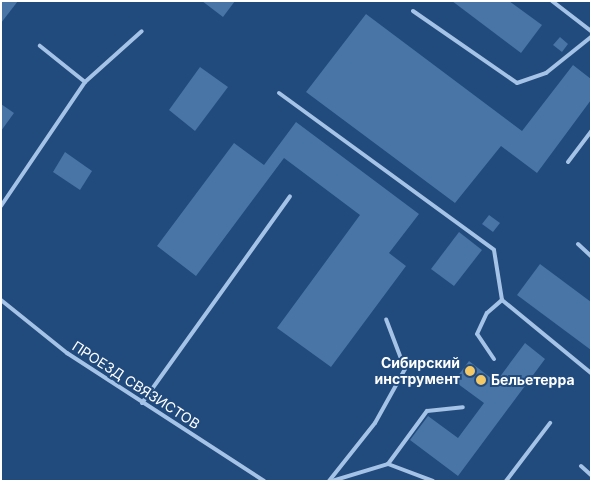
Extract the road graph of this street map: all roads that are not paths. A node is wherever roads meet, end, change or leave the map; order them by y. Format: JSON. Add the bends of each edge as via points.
{"nodes":[{"id":1,"x":552,"y":1,"type":"edge"},
{"id":2,"x":413,"y":11,"type":"dead end"},
{"id":3,"x":142,"y":31,"type":"dead end"},
{"id":4,"x":591,"y":31,"type":"edge"},
{"id":5,"x":591,"y":37,"type":"edge"},
{"id":6,"x":40,"y":46,"type":"dead end"},
{"id":7,"x":86,"y":82,"type":"junction"},
{"id":8,"x":279,"y":92,"type":"dead end"},
{"id":9,"x":591,"y":131,"type":"edge"},
{"id":10,"x":568,"y":162,"type":"dead end"},
{"id":11,"x":290,"y":196,"type":"dead end"},
{"id":12,"x":1,"y":206,"type":"edge"},
{"id":13,"x":578,"y":244,"type":"dead end"},
{"id":14,"x":591,"y":256,"type":"edge"},
{"id":15,"x":1,"y":300,"type":"edge"},
{"id":16,"x":502,"y":300,"type":"junction"},
{"id":17,"x":386,"y":319,"type":"dead end"},
{"id":18,"x":494,"y":359,"type":"dead end"},
{"id":19,"x":591,"y":373,"type":"edge"},
{"id":20,"x":142,"y":403,"type":"junction"},
{"id":21,"x":463,"y":407,"type":"dead end"},
{"id":22,"x":550,"y":423,"type":"dead end"},
{"id":23,"x":388,"y":464,"type":"junction"},
{"id":24,"x":581,"y":466,"type":"dead end"},
{"id":25,"x":591,"y":475,"type":"edge"},
{"id":26,"x":264,"y":481,"type":"edge"},
{"id":27,"x":331,"y":481,"type":"edge"},
{"id":28,"x":433,"y":481,"type":"edge"},
{"id":29,"x":506,"y":481,"type":"edge"}],
"edges":[{"from":1,"to":4,"type":"lane"},
{"from":2,"to":5,"type":"lane","via":[[517,84],[546,73]]},
{"from":3,"to":7,"type":"lane"},
{"from":6,"to":7,"type":"lane"},
{"from":7,"to":12,"type":"lane"},
{"from":8,"to":16,"type":"lane","via":[[494,250]]},
{"from":9,"to":10,"type":"lane"},
{"from":11,"to":20,"type":"lane"},
{"from":13,"to":14,"type":"lane"},
{"from":15,"to":20,"type":"lane","name":"ПРОЕЗД СВЯЗИСТОВ","via":[[67,353]]},
{"from":16,"to":18,"type":"lane","via":[[488,313],[477,334]]},
{"from":16,"to":19,"type":"lane"},
{"from":17,"to":27,"type":"lane","via":[[404,369],[374,423]]},
{"from":20,"to":26,"type":"lane","name":"ПРОЕЗД СВЯЗИСТОВ"},
{"from":21,"to":23,"type":"lane","via":[[427,411]]},
{"from":22,"to":29,"type":"lane"},
{"from":23,"to":27,"type":"lane"},
{"from":23,"to":28,"type":"lane"},
{"from":24,"to":25,"type":"lane"}]}
